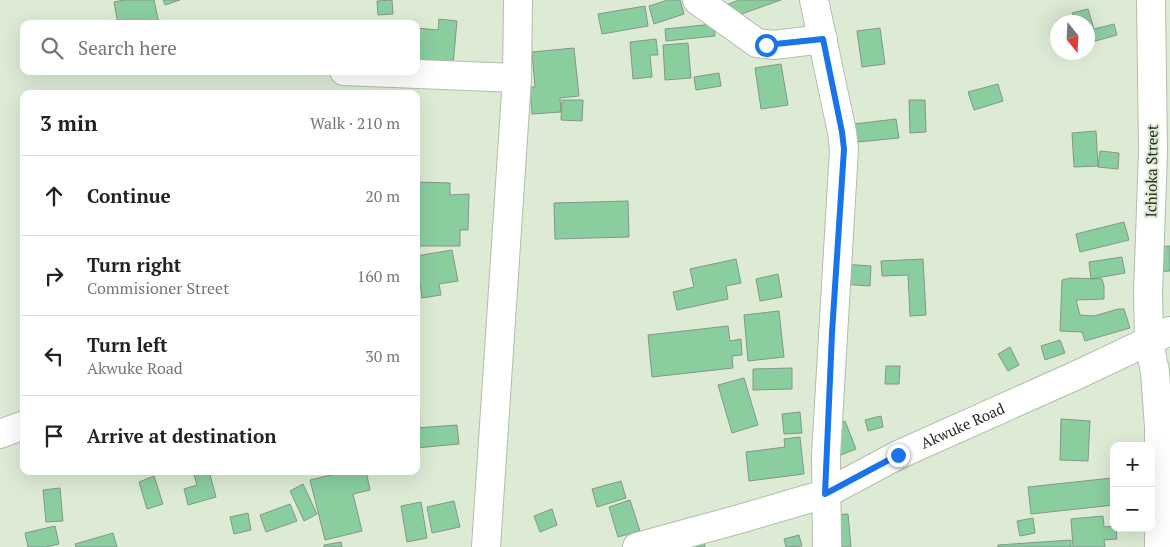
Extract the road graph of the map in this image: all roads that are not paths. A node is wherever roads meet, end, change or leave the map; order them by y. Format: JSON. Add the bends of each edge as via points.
{"nodes":[{"id":1,"x":518,"y":0,"type":"edge"},
{"id":2,"x":697,"y":0,"type":"edge"},
{"id":3,"x":814,"y":0,"type":"edge"},
{"id":4,"x":1151,"y":0,"type":"edge"},
{"id":5,"x":823,"y":39,"type":"junction"},
{"id":6,"x":420,"y":74,"type":"edge"},
{"id":7,"x":517,"y":78,"type":"junction"},
{"id":8,"x":1159,"y":336,"type":"edge"},
{"id":9,"x":20,"y":426,"type":"edge"},
{"id":10,"x":0,"y":434,"type":"edge"},
{"id":11,"x":825,"y":494,"type":"junction"},
{"id":12,"x":486,"y":547,"type":"edge"},
{"id":13,"x":637,"y":547,"type":"edge"},
{"id":14,"x":827,"y":547,"type":"edge"},
{"id":15,"x":1159,"y":547,"type":"edge"}],
"edges":[{"from":1,"to":7,"type":"street"},
{"from":2,"to":5,"type":"street","via":[[757,43],[774,45]]},
{"from":3,"to":5,"type":"street"},
{"from":4,"to":8,"type":"street","name":"Ichioka Street","via":[[1153,152],[1148,294]]},
{"from":5,"to":11,"type":"street","via":[[844,149]]},
{"from":6,"to":7,"type":"street"},
{"from":7,"to":12,"type":"street"},
{"from":8,"to":11,"type":"street","name":"Akwuke Road","via":[[898,455]]},
{"from":8,"to":15,"type":"street","name":"Ichioka Street","via":[[1155,372],[1159,427]]},
{"from":9,"to":10,"type":"street"},
{"from":11,"to":13,"type":"street","name":"Akwuke Road"},
{"from":11,"to":14,"type":"street"}]}
